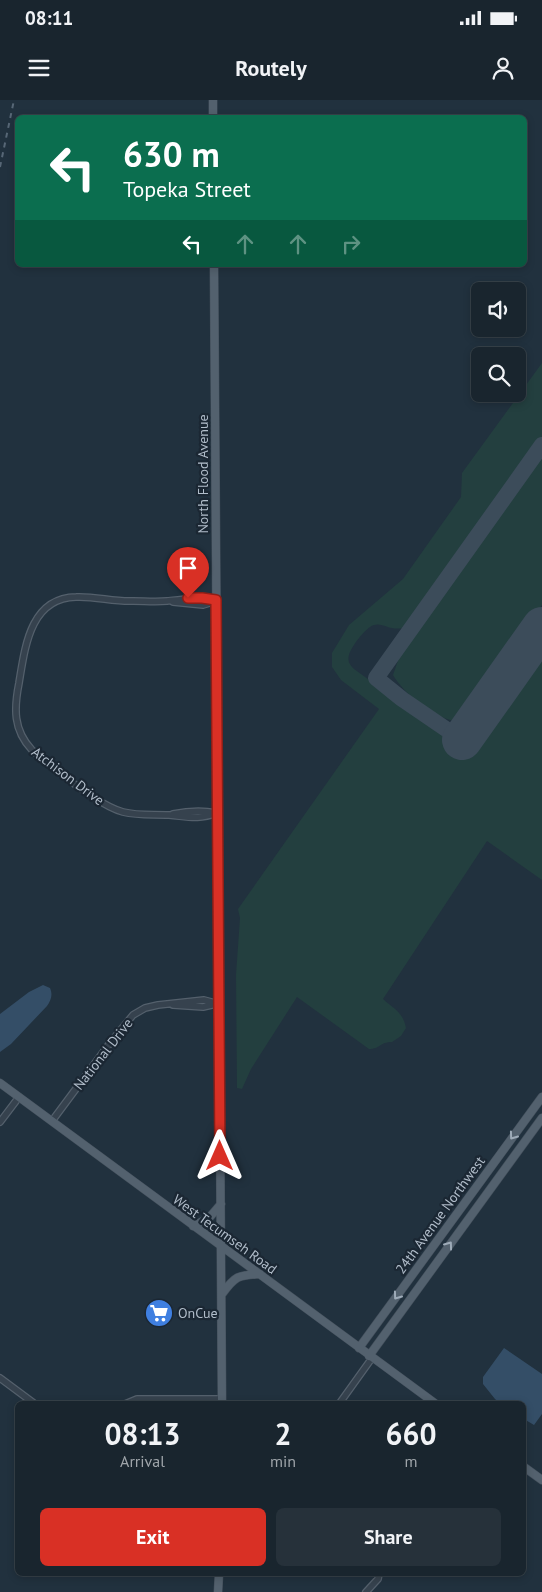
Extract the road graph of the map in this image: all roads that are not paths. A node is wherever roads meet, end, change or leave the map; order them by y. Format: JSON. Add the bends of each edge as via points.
{"nodes":[{"id":1,"x":213,"y":100,"type":"edge"},
{"id":2,"x":213,"y":115,"type":"edge"},
{"id":3,"x":214,"y":267,"type":"edge"},
{"id":4,"x":216,"y":600,"type":"junction"},
{"id":5,"x":218,"y":813,"type":"junction"},
{"id":6,"x":219,"y":1004,"type":"junction"},
{"id":7,"x":0,"y":1083,"type":"edge"},
{"id":8,"x":19,"y":1097,"type":"junction"},
{"id":9,"x":542,"y":1097,"type":"edge"},
{"id":10,"x":542,"y":1118,"type":"edge"},
{"id":11,"x":52,"y":1121,"type":"junction"},
{"id":12,"x":0,"y":1122,"type":"edge"},
{"id":13,"x":221,"y":1204,"type":"junction"},
{"id":14,"x":193,"y":1226,"type":"junction"},
{"id":15,"x":221,"y":1246,"type":"junction"},
{"id":16,"x":260,"y":1274,"type":"junction"},
{"id":17,"x":222,"y":1294,"type":"junction"},
{"id":18,"x":359,"y":1348,"type":"junction"},
{"id":19,"x":371,"y":1357,"type":"junction"},
{"id":20,"x":0,"y":1378,"type":"edge"},
{"id":21,"x":31,"y":1401,"type":"edge"},
{"id":22,"x":132,"y":1401,"type":"edge"},
{"id":23,"x":222,"y":1401,"type":"edge"},
{"id":24,"x":341,"y":1401,"type":"edge"},
{"id":25,"x":432,"y":1401,"type":"edge"},
{"id":26,"x":526,"y":1468,"type":"edge"},
{"id":27,"x":542,"y":1480,"type":"edge"},
{"id":28,"x":219,"y":1576,"type":"edge"},
{"id":29,"x":379,"y":1576,"type":"edge"},
{"id":30,"x":218,"y":1592,"type":"edge"},
{"id":31,"x":366,"y":1592,"type":"edge"}],
"edges":[{"from":1,"to":2,"type":"main road"},
{"from":3,"to":4,"type":"main road","name":"North Flood Avenue"},
{"from":4,"to":5,"type":"main road","name":"North Flood Avenue"},
{"from":4,"to":5,"type":"street","name":"Atchison Drive","via":[[202,605],[80,597],[58,601],[36,619],[29,634],[15,718],[28,746],[110,807],[138,815],[188,811]]},
{"from":5,"to":6,"type":"main road","name":"North Flood Avenue"},
{"from":6,"to":11,"type":"street","name":"National Drive","via":[[204,1000],[166,1004],[145,1008],[129,1019]]},
{"from":6,"to":13,"type":"main road","name":"North Flood Avenue"},
{"from":7,"to":8,"type":"main road","name":"West Tecumseh Road"},
{"from":8,"to":11,"type":"main road","name":"West Tecumseh Road"},
{"from":8,"to":12,"type":"street"},
{"from":9,"to":18,"type":"main road","name":"24th Avenue Northwest","one_way":true},
{"from":19,"to":10,"type":"main road","name":"24th Avenue Northwest","one_way":true},
{"from":11,"to":14,"type":"main road","name":"West Tecumseh Road"},
{"from":13,"to":14,"type":"main road","via":[[209,1218]]},
{"from":13,"to":15,"type":"main road","name":"North Flood Avenue"},
{"from":14,"to":15,"type":"main road","name":"West Tecumseh Road"},
{"from":15,"to":16,"type":"main road","name":"West Tecumseh Road"},
{"from":15,"to":17,"type":"main road","name":"North Flood Avenue"},
{"from":16,"to":17,"type":"main road","via":[[237,1276]]},
{"from":16,"to":18,"type":"main road","name":"West Tecumseh Road"},
{"from":17,"to":23,"type":"main road","name":"North Flood Avenue"},
{"from":18,"to":19,"type":"main road","name":"West Tecumseh Road"},
{"from":19,"to":24,"type":"street","name":"24th Avenue Northwest"},
{"from":19,"to":25,"type":"main road","name":"West Tecumseh Road"},
{"from":20,"to":21,"type":"street"},
{"from":22,"to":23,"type":"street"},
{"from":26,"to":27,"type":"main road"},
{"from":28,"to":30,"type":"main road"},
{"from":29,"to":31,"type":"street"}]}
